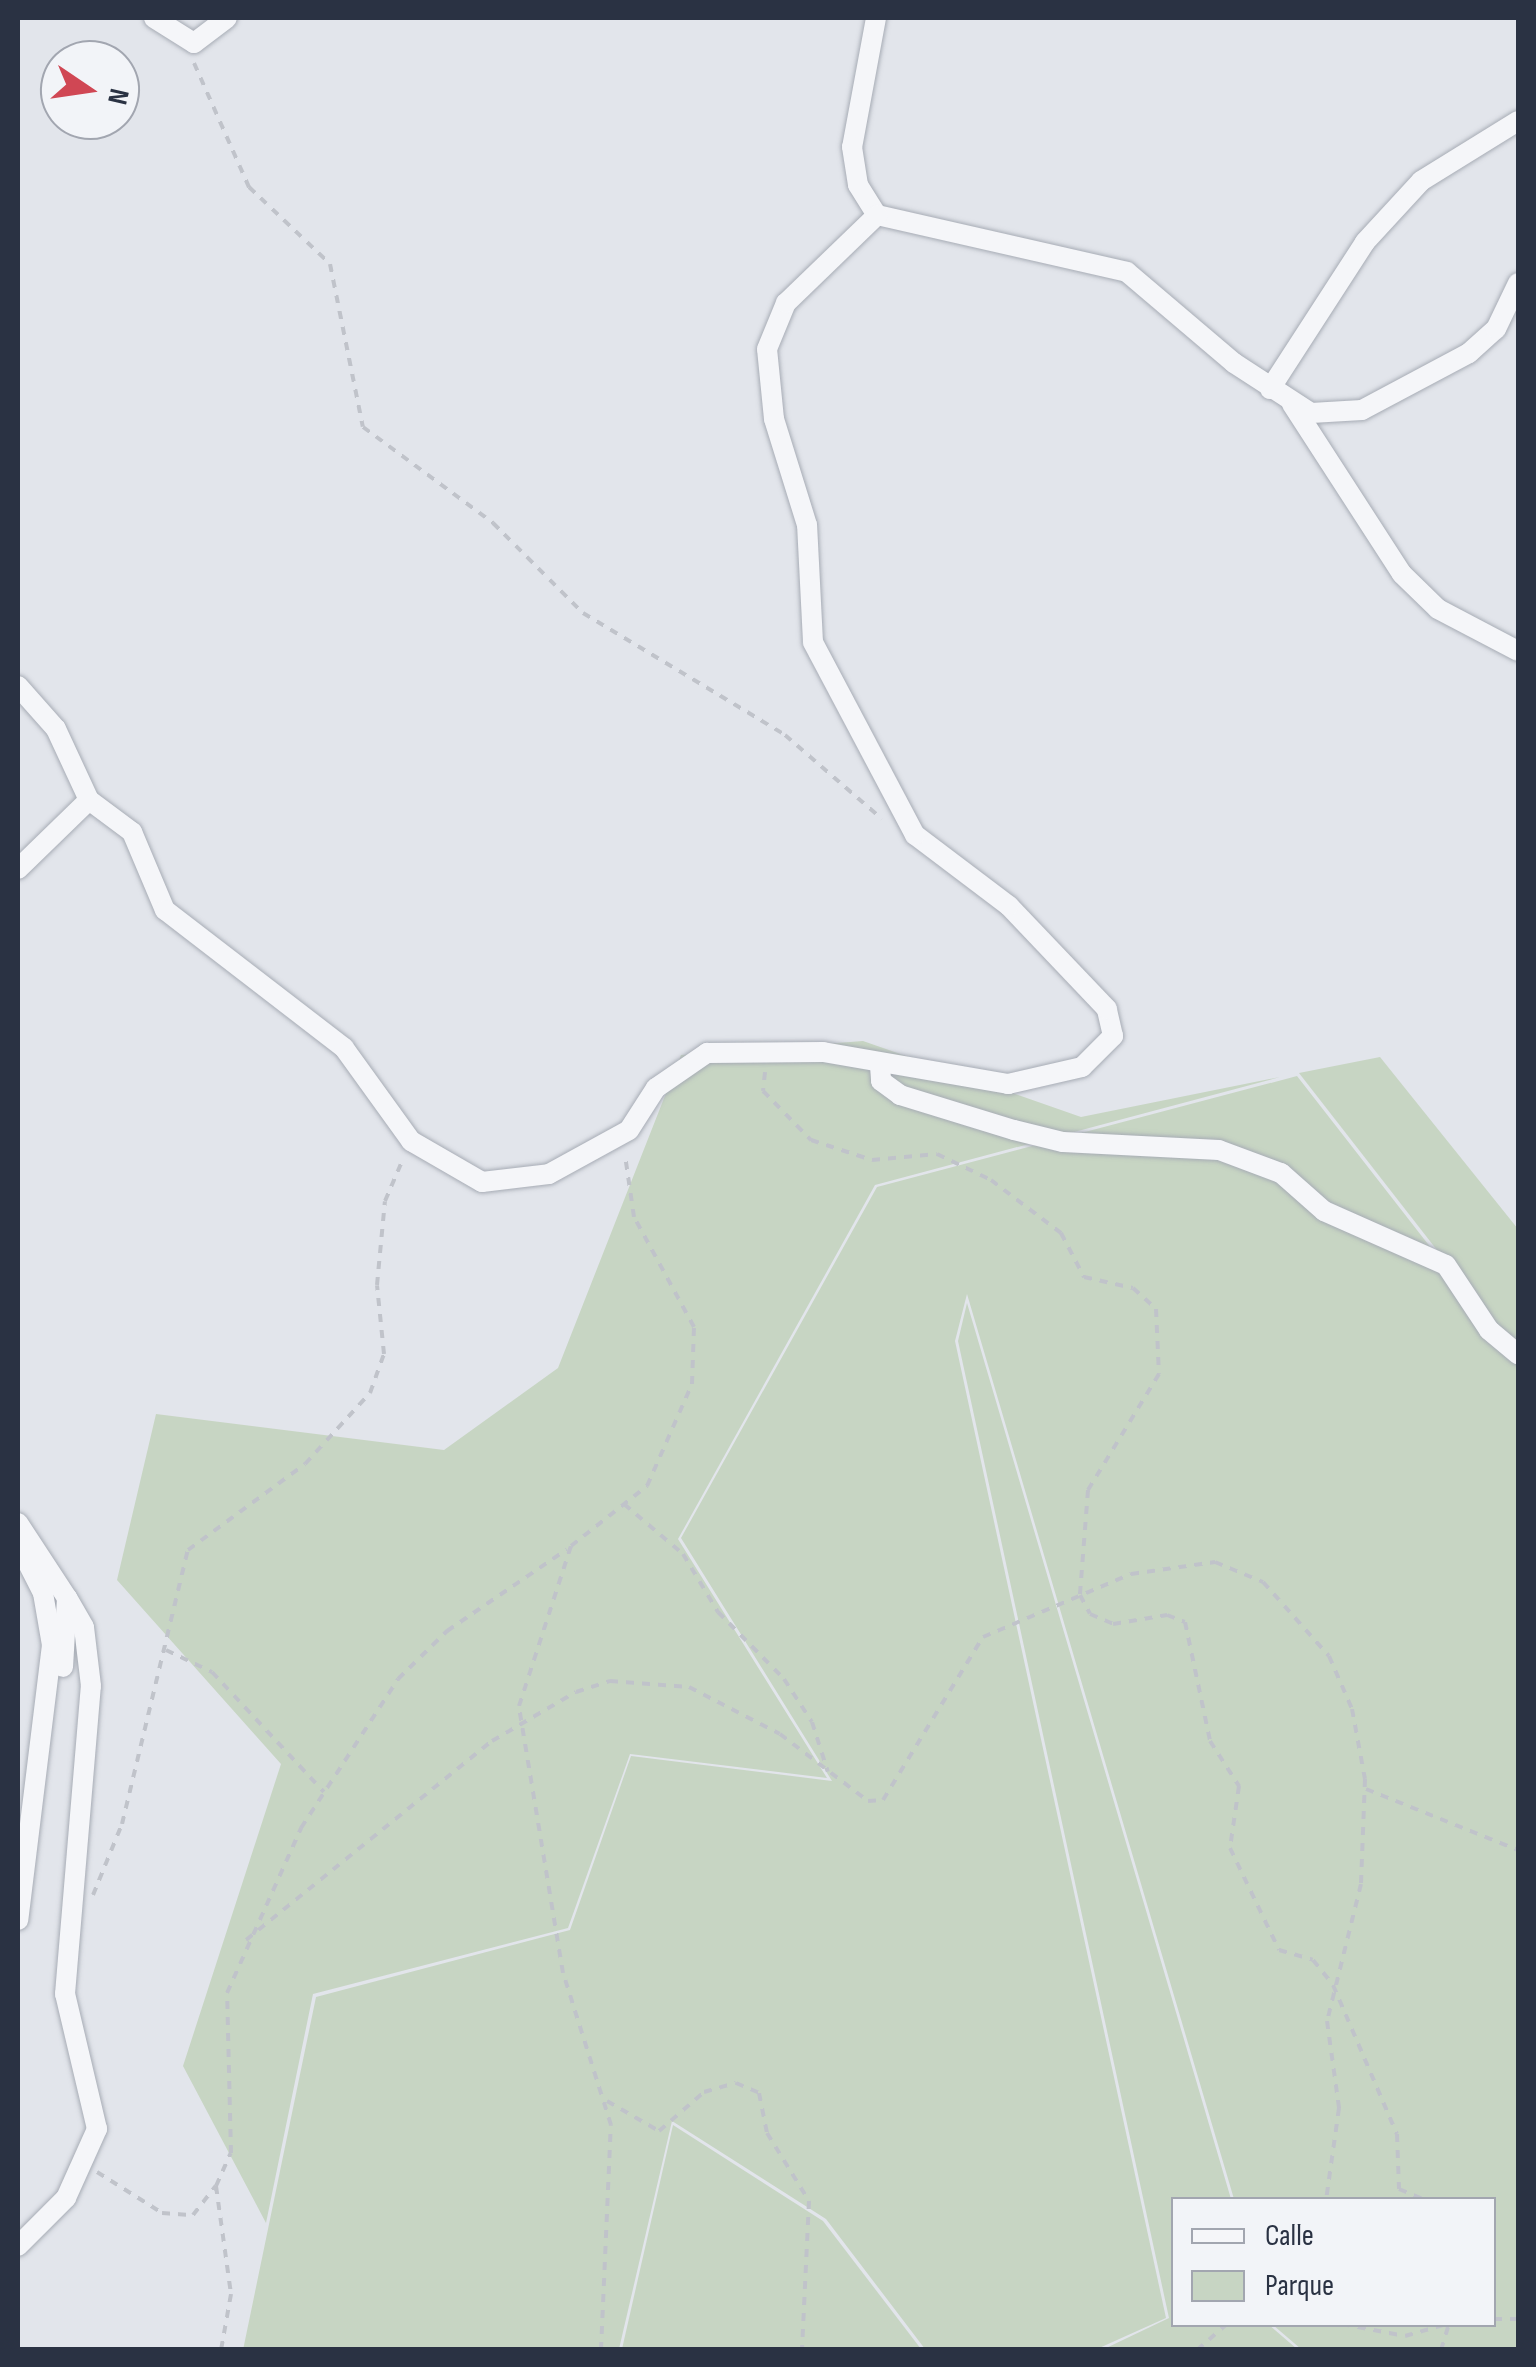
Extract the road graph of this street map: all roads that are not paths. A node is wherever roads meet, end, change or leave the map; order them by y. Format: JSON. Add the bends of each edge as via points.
{"nodes":[{"id":1,"x":154,"y":18,"type":"edge"},
{"id":2,"x":227,"y":18,"type":"edge"},
{"id":3,"x":876,"y":18,"type":"edge"},
{"id":4,"x":1518,"y":121,"type":"edge"},
{"id":5,"x":877,"y":216,"type":"junction"},
{"id":6,"x":1518,"y":283,"type":"edge"},
{"id":7,"x":1270,"y":390,"type":"junction"},
{"id":8,"x":1292,"y":404,"type":"junction"},
{"id":9,"x":1518,"y":651,"type":"edge"},
{"id":10,"x":18,"y":686,"type":"edge"},
{"id":11,"x":89,"y":800,"type":"junction"},
{"id":12,"x":18,"y":870,"type":"edge"},
{"id":13,"x":880,"y":1065,"type":"junction"},
{"id":14,"x":1518,"y":1354,"type":"edge"},
{"id":15,"x":18,"y":1522,"type":"edge"},
{"id":16,"x":20,"y":1548,"type":"edge"},
{"id":17,"x":68,"y":1598,"type":"junction"},
{"id":18,"x":68,"y":1643,"type":"junction"},
{"id":19,"x":40,"y":1761,"type":"junction"},
{"id":20,"x":18,"y":1920,"type":"edge"},
{"id":21,"x":18,"y":2246,"type":"edge"}],
"edges":[{"from":1,"to":2,"type":"street","via":[[194,44]]},
{"from":3,"to":5,"type":"street","via":[[852,146],[858,184]]},
{"from":4,"to":7,"type":"street","via":[[1421,181],[1365,242]]},
{"from":5,"to":7,"type":"street","via":[[1127,272]]},
{"from":5,"to":13,"type":"street","via":[[786,302],[767,349],[774,419],[807,525],[813,642],[915,835],[1009,906],[1107,1009],[1113,1036],[1104,1054],[1038,1082]]},
{"from":6,"to":8,"type":"street","via":[[1486,340],[1415,383],[1350,414]]},
{"from":7,"to":8,"type":"street"},
{"from":8,"to":9,"type":"street","via":[[1402,574],[1438,608]]},
{"from":10,"to":11,"type":"street","via":[[56,729]]},
{"from":11,"to":12,"type":"street"},
{"from":11,"to":13,"type":"street","via":[[132,832],[164,910],[344,1048],[411,1141],[457,1172],[503,1185],[550,1174],[629,1130],[684,1066],[706,1053],[768,1049]]},
{"from":13,"to":14,"type":"street","via":[[881,1081],[900,1096],[1014,1130],[1063,1142],[1219,1150],[1280,1174],[1324,1211],[1446,1265],[1489,1330]]},
{"from":15,"to":17,"type":"street"},
{"from":16,"to":18,"type":"street"},
{"from":17,"to":18,"type":"street"},
{"from":17,"to":18,"type":"street"},
{"from":18,"to":19,"type":"street"},
{"from":18,"to":19,"type":"street"},
{"from":18,"to":21,"type":"street","via":[[87,1738],[65,1994],[92,2086],[89,2163]]},
{"from":19,"to":20,"type":"street"}]}
